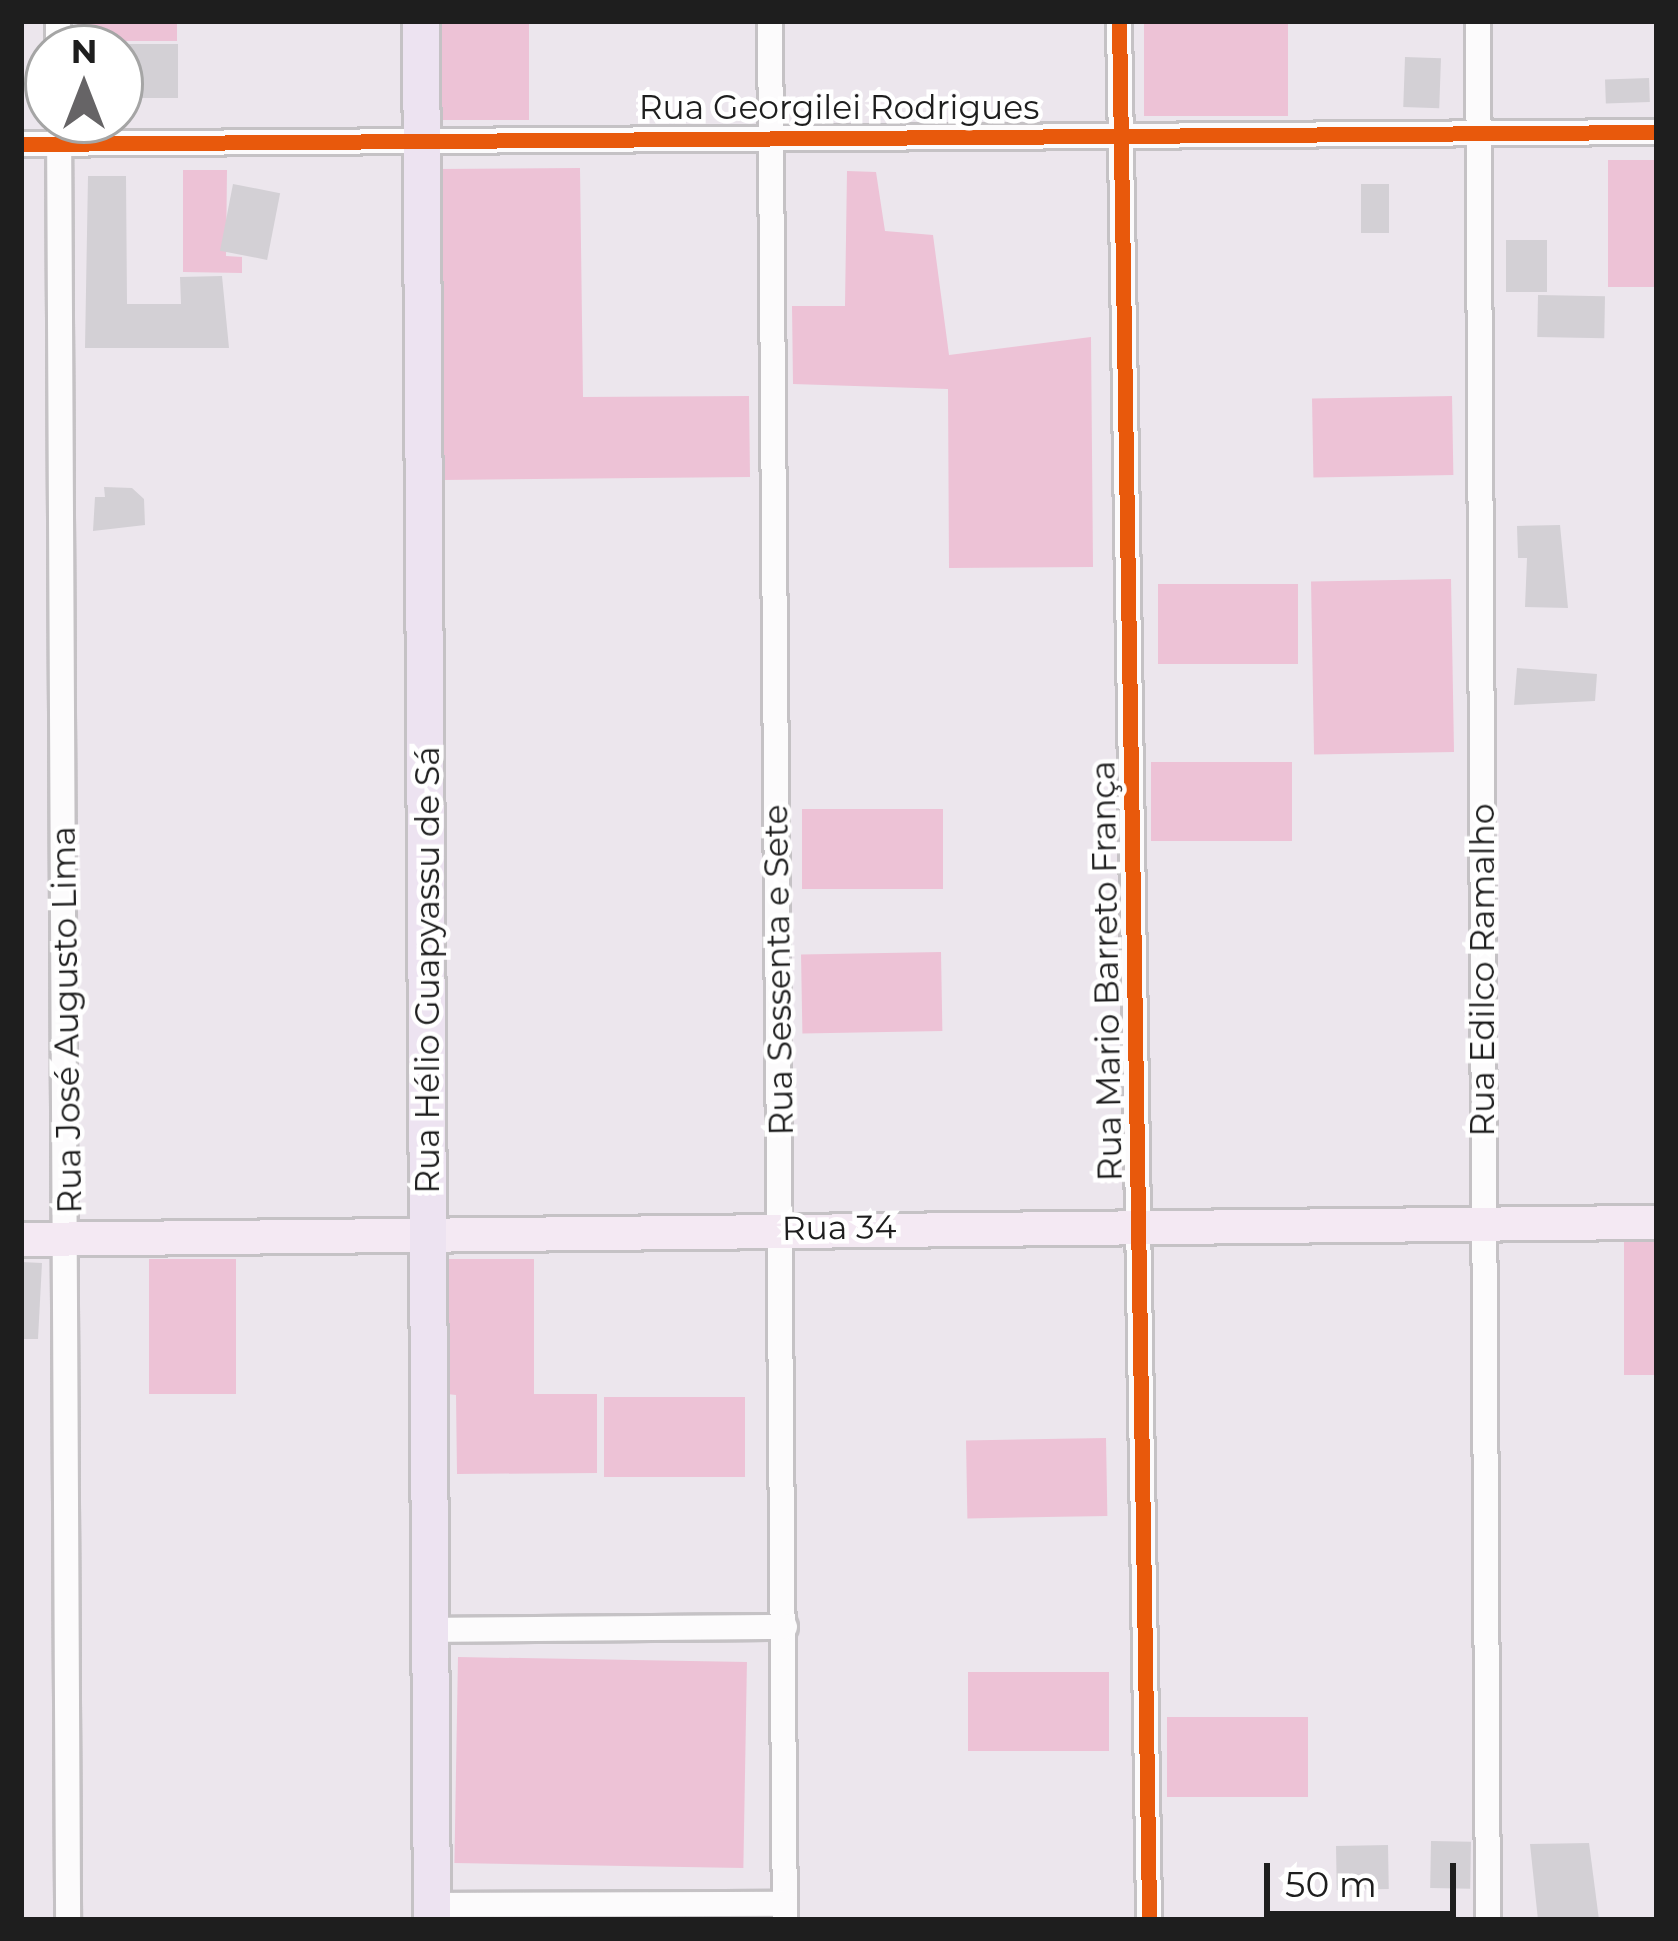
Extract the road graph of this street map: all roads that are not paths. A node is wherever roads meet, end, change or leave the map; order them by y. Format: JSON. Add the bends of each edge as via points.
{"nodes":[{"id":1,"x":422,"y":21,"type":"edge"},
{"id":2,"x":770,"y":21,"type":"edge"},
{"id":3,"x":1119,"y":21,"type":"edge"},
{"id":4,"x":1478,"y":21,"type":"edge"},
{"id":5,"x":1657,"y":132,"type":"edge"},
{"id":6,"x":144,"y":134,"type":"edge"},
{"id":7,"x":1479,"y":134,"type":"junction"},
{"id":8,"x":1119,"y":136,"type":"junction"},
{"id":9,"x":769,"y":139,"type":"junction"},
{"id":10,"x":423,"y":141,"type":"junction"},
{"id":11,"x":59,"y":144,"type":"edge"},
{"id":12,"x":1142,"y":1222,"type":"junction"},
{"id":13,"x":1485,"y":1222,"type":"junction"},
{"id":14,"x":1657,"y":1222,"type":"edge"},
{"id":15,"x":782,"y":1229,"type":"junction"},
{"id":16,"x":21,"y":1239,"type":"edge"},
{"id":17,"x":68,"y":1239,"type":"junction"},
{"id":18,"x":430,"y":1239,"type":"junction"},
{"id":19,"x":785,"y":1627,"type":"junction"},
{"id":20,"x":432,"y":1630,"type":"junction"},
{"id":21,"x":432,"y":1912,"type":"edge"},
{"id":22,"x":785,"y":1912,"type":"edge"},
{"id":23,"x":68,"y":1920,"type":"edge"},
{"id":24,"x":1149,"y":1920,"type":"edge"},
{"id":25,"x":1488,"y":1920,"type":"edge"}],
"edges":[{"from":1,"to":10,"type":"main road","name":"Rua Hélio Guapyassu de Sá"},
{"from":2,"to":9,"type":"street","name":"Rua Sessenta e Sete"},
{"from":3,"to":8,"type":"street","name":"Rua Mario Barreto França"},
{"from":4,"to":7,"type":"street","name":"Rua Edilco Ramalho"},
{"from":5,"to":7,"type":"street","name":"Rua Georgilei Rodrigues"},
{"from":6,"to":10,"type":"street","name":"Rua Georgilei Rodrigues"},
{"from":7,"to":8,"type":"street","name":"Rua Georgilei Rodrigues"},
{"from":7,"to":13,"type":"street","name":"Rua Edilco Ramalho"},
{"from":8,"to":9,"type":"street","name":"Rua Georgilei Rodrigues"},
{"from":8,"to":12,"type":"street","name":"Rua Mario Barreto França"},
{"from":9,"to":10,"type":"street","name":"Rua Georgilei Rodrigues"},
{"from":9,"to":15,"type":"street","name":"Rua Sessenta e Sete"},
{"from":10,"to":18,"type":"main road","name":"Rua Hélio Guapyassu de Sá"},
{"from":11,"to":17,"type":"street","name":"Rua José Augusto Lima"},
{"from":12,"to":13,"type":"street","name":"Rua 34"},
{"from":12,"to":15,"type":"street","name":"Rua 34"},
{"from":12,"to":24,"type":"street","name":"Rua Mario Barreto França"},
{"from":13,"to":14,"type":"street","name":"Rua 34"},
{"from":13,"to":25,"type":"street","name":"Rua Edilco Ramalho"},
{"from":15,"to":18,"type":"street","name":"Rua 34"},
{"from":15,"to":19,"type":"street","name":"Rua Sessenta e Sete"},
{"from":16,"to":17,"type":"street","name":"Rua 34"},
{"from":17,"to":18,"type":"street","name":"Rua 34"},
{"from":17,"to":23,"type":"street","name":"Rua José Augusto Lima"},
{"from":18,"to":20,"type":"main road","name":"Rua Hélio Guapyassu de Sá"},
{"from":19,"to":20,"type":"street"},
{"from":19,"to":22,"type":"street","name":"Rua Sessenta e Sete"},
{"from":20,"to":21,"type":"main road","name":"Rua Hélio Guapyassu de Sá"},
{"from":21,"to":22,"type":"street"}]}
